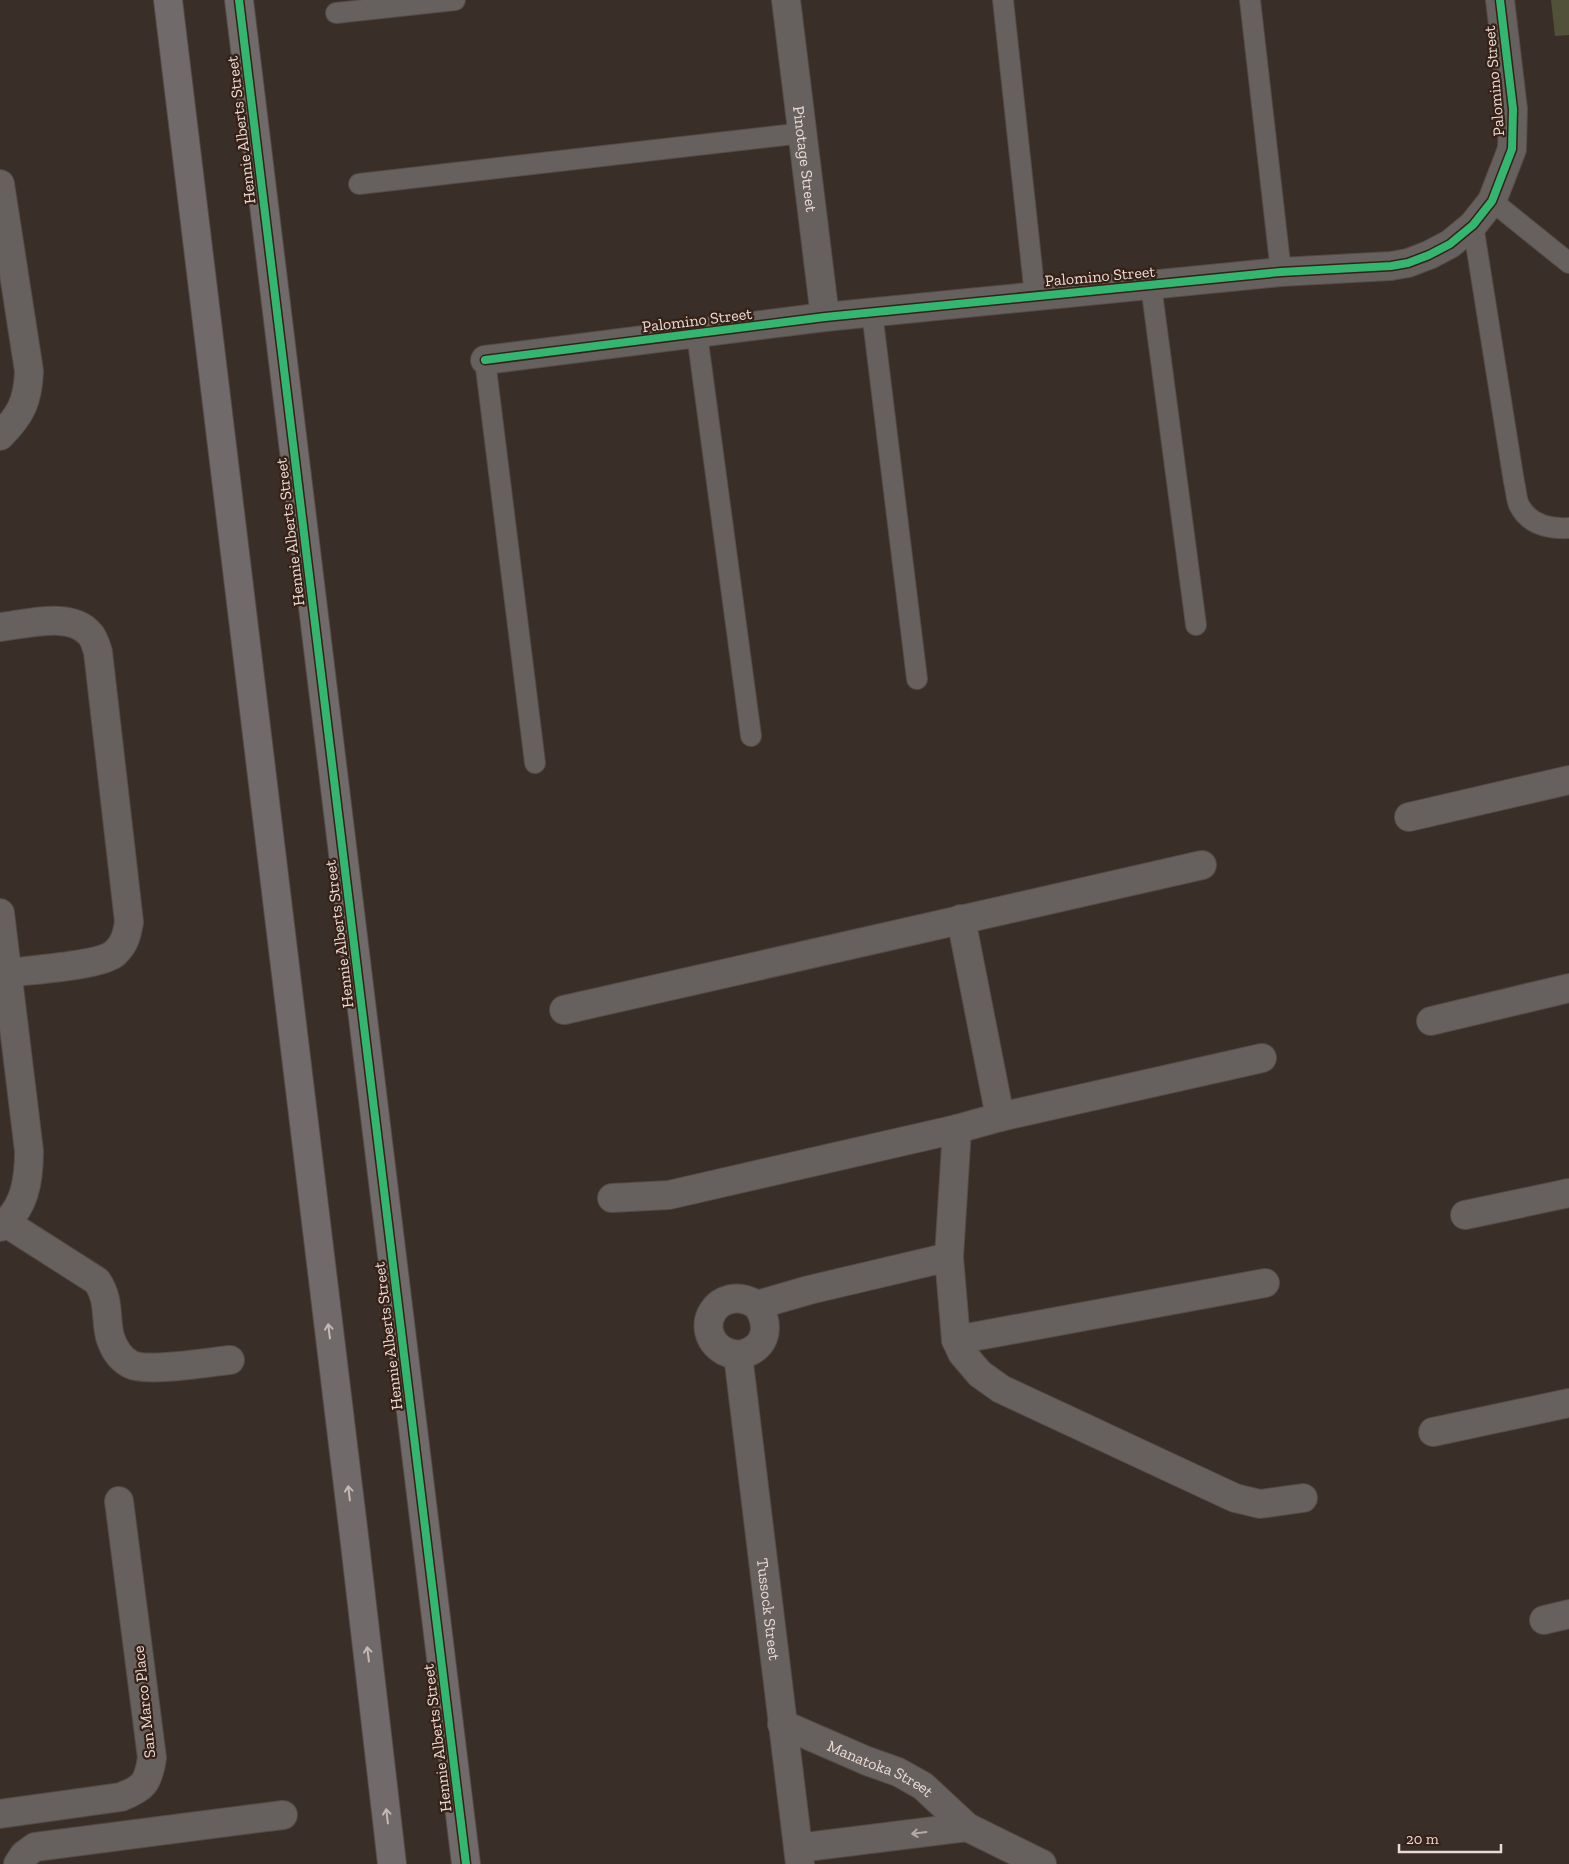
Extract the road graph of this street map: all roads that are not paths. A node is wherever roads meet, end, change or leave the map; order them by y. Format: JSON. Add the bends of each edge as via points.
{"nodes":[{"id":1,"x":168,"y":0,"type":"edge"},
{"id":2,"x":239,"y":0,"type":"edge"},
{"id":3,"x":455,"y":0,"type":"edge"},
{"id":4,"x":786,"y":0,"type":"edge"},
{"id":5,"x":1003,"y":0,"type":"edge"},
{"id":6,"x":1250,"y":0,"type":"edge"},
{"id":7,"x":1500,"y":0,"type":"edge"},
{"id":8,"x":336,"y":13,"type":"dead end"},
{"id":9,"x":803,"y":133,"type":"junction"},
{"id":10,"x":0,"y":184,"type":"edge"},
{"id":11,"x":360,"y":184,"type":"dead end"},
{"id":12,"x":1492,"y":201,"type":"junction"},
{"id":13,"x":1473,"y":225,"type":"junction"},
{"id":14,"x":1569,"y":263,"type":"edge"},
{"id":15,"x":1281,"y":272,"type":"junction"},
{"id":16,"x":1151,"y":284,"type":"junction"},
{"id":17,"x":1035,"y":296,"type":"junction"},
{"id":18,"x":872,"y":312,"type":"junction"},
{"id":19,"x":825,"y":317,"type":"junction"},
{"id":20,"x":697,"y":334,"type":"junction"},
{"id":21,"x":485,"y":360,"type":"joint"},
{"id":22,"x":0,"y":436,"type":"edge"},
{"id":23,"x":1569,"y":528,"type":"edge"},
{"id":24,"x":1196,"y":625,"type":"dead end"},
{"id":25,"x":0,"y":627,"type":"edge"},
{"id":26,"x":917,"y":679,"type":"dead end"},
{"id":27,"x":751,"y":736,"type":"dead end"},
{"id":28,"x":535,"y":763,"type":"dead end"},
{"id":29,"x":1569,"y":780,"type":"edge"},
{"id":30,"x":1409,"y":817,"type":"dead end"},
{"id":31,"x":1202,"y":865,"type":"dead end"},
{"id":32,"x":0,"y":913,"type":"edge"},
{"id":33,"x":961,"y":919,"type":"junction"},
{"id":34,"x":7,"y":972,"type":"junction"},
{"id":35,"x":1569,"y":988,"type":"edge"},
{"id":36,"x":564,"y":1010,"type":"dead end"},
{"id":37,"x":1431,"y":1021,"type":"dead end"},
{"id":38,"x":1262,"y":1058,"type":"dead end"},
{"id":39,"x":1000,"y":1117,"type":"junction"},
{"id":40,"x":958,"y":1129,"type":"junction"},
{"id":41,"x":1569,"y":1193,"type":"edge"},
{"id":42,"x":612,"y":1198,"type":"dead end"},
{"id":43,"x":1464,"y":1215,"type":"dead end"},
{"id":44,"x":3,"y":1225,"type":"edge"},
{"id":45,"x":949,"y":1257,"type":"junction"},
{"id":46,"x":1265,"y":1282,"type":"dead end"},
{"id":47,"x":756,"y":1305,"type":"junction"},
{"id":48,"x":956,"y":1340,"type":"junction"},
{"id":49,"x":738,"y":1355,"type":"junction"},
{"id":50,"x":230,"y":1360,"type":"dead end"},
{"id":51,"x":1569,"y":1403,"type":"edge"},
{"id":52,"x":1433,"y":1432,"type":"dead end"},
{"id":53,"x":1304,"y":1498,"type":"dead end"},
{"id":54,"x":120,"y":1500,"type":"dead end"},
{"id":55,"x":782,"y":1724,"type":"junction"},
{"id":56,"x":0,"y":1814,"type":"edge"},
{"id":57,"x":283,"y":1815,"type":"dead end"},
{"id":58,"x":967,"y":1827,"type":"junction"},
{"id":59,"x":799,"y":1856,"type":"edge"},
{"id":60,"x":18,"y":1864,"type":"edge"},
{"id":61,"x":392,"y":1864,"type":"edge"},
{"id":62,"x":466,"y":1864,"type":"edge"},
{"id":63,"x":1042,"y":1864,"type":"edge"}],
"edges":[{"from":61,"to":1,"type":"street","one_way":true},
{"from":2,"to":62,"type":"street","name":"Hennie Alberts Street"},
{"from":3,"to":8,"type":"lane"},
{"from":4,"to":9,"type":"street","name":"Pinotage Street"},
{"from":5,"to":17,"type":"lane"},
{"from":6,"to":15,"type":"lane"},
{"from":7,"to":12,"type":"street","name":"Palomino Street","via":[[1513,109],[1512,149]]},
{"from":9,"to":11,"type":"lane"},
{"from":9,"to":19,"type":"street","name":"Pinotage Street"},
{"from":10,"to":22,"type":"street","via":[[29,371],[29,390],[22,409]]},
{"from":12,"to":13,"type":"street","name":"Palomino Street"},
{"from":12,"to":14,"type":"lane"},
{"from":13,"to":15,"type":"street","name":"Palomino Street","via":[[1450,244],[1408,262],[1391,266]]},
{"from":13,"to":23,"type":"lane","via":[[1519,505],[1536,524],[1548,528]]},
{"from":15,"to":16,"type":"street","name":"Palomino Street"},
{"from":16,"to":17,"type":"street","name":"Palomino Street"},
{"from":16,"to":24,"type":"lane"},
{"from":17,"to":18,"type":"street","name":"Palomino Street"},
{"from":18,"to":19,"type":"street","name":"Palomino Street"},
{"from":18,"to":26,"type":"lane"},
{"from":19,"to":20,"type":"street","name":"Palomino Street"},
{"from":20,"to":21,"type":"street","name":"Palomino Street"},
{"from":20,"to":27,"type":"lane"},
{"from":21,"to":28,"type":"lane"},
{"from":25,"to":34,"type":"street","via":[[58,620],[76,623],[91,634],[98,652],[129,922],[126,940],[114,955],[97,962]]},
{"from":29,"to":30,"type":"street"},
{"from":31,"to":33,"type":"street"},
{"from":32,"to":34,"type":"street"},
{"from":33,"to":36,"type":"street"},
{"from":33,"to":39,"type":"street"},
{"from":34,"to":44,"type":"street","via":[[29,1166],[24,1196]]},
{"from":35,"to":37,"type":"street"},
{"from":38,"to":39,"type":"street"},
{"from":39,"to":40,"type":"street"},
{"from":40,"to":42,"type":"street","via":[[669,1195]]},
{"from":40,"to":45,"type":"street"},
{"from":41,"to":43,"type":"street"},
{"from":44,"to":50,"type":"street","via":[[97,1281],[104,1291],[110,1336],[117,1354],[132,1365],[149,1368]]},
{"from":45,"to":47,"type":"street"},
{"from":45,"to":48,"type":"street"},
{"from":46,"to":48,"type":"street"},
{"from":47,"to":49,"type":"street","via":[[766,1325],[764,1336],[750,1352]]},
{"from":47,"to":49,"type":"street","via":[[736,1297],[716,1306],[710,1316],[711,1338],[727,1353]]},
{"from":48,"to":53,"type":"street","via":[[972,1366],[1001,1389],[1235,1498],[1260,1504]]},
{"from":49,"to":55,"type":"street","name":"Tussock Street"},
{"from":51,"to":52,"type":"street"},
{"from":54,"to":56,"type":"street","name":"San Marco Place","via":[[152,1758],[149,1776],[138,1790],[121,1797]]},
{"from":55,"to":58,"type":"street","name":"Manatoka Street","via":[[898,1772],[923,1786]]},
{"from":55,"to":59,"type":"street","name":"Tussock Street"},
{"from":57,"to":60,"type":"street","via":[[35,1848]]},
{"from":58,"to":59,"type":"street","one_way":true},
{"from":58,"to":63,"type":"street","name":"Manatoka Street"}]}
